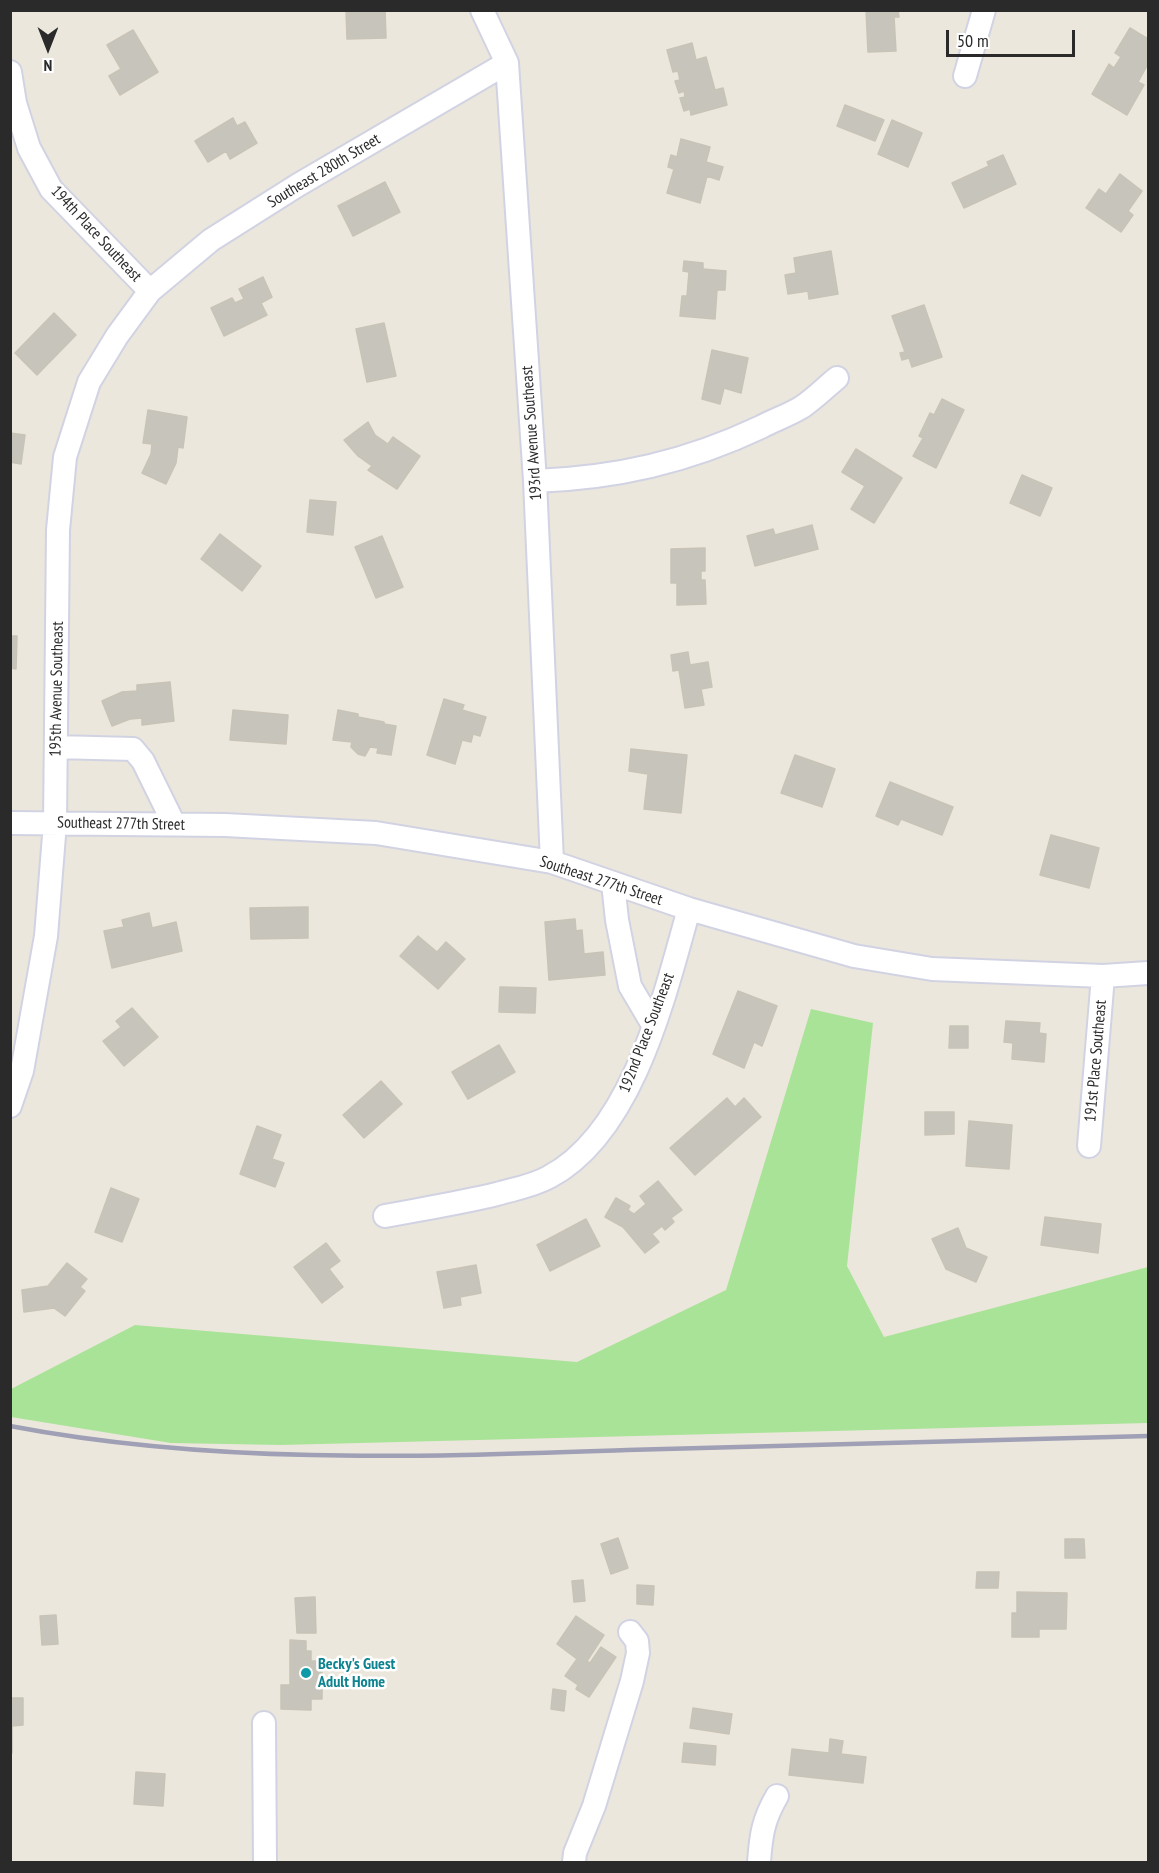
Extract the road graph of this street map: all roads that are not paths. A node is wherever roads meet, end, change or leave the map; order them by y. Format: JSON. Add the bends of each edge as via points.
{"nodes":[{"id":1,"x":482,"y":10,"type":"edge"},
{"id":2,"x":984,"y":10,"type":"edge"},
{"id":3,"x":507,"y":63,"type":"junction"},
{"id":4,"x":10,"y":72,"type":"edge"},
{"id":5,"x":965,"y":76,"type":"dead end"},
{"id":6,"x":150,"y":291,"type":"junction"},
{"id":7,"x":837,"y":378,"type":"dead end"},
{"id":8,"x":535,"y":481,"type":"junction"},
{"id":9,"x":56,"y":747,"type":"junction"},
{"id":10,"x":10,"y":823,"type":"edge"},
{"id":11,"x":55,"y":823,"type":"junction"},
{"id":12,"x":174,"y":824,"type":"junction"},
{"id":13,"x":552,"y":862,"type":"junction"},
{"id":14,"x":613,"y":883,"type":"junction"},
{"id":15,"x":689,"y":909,"type":"junction"},
{"id":16,"x":1149,"y":973,"type":"edge"},
{"id":17,"x":1103,"y":976,"type":"junction"},
{"id":18,"x":653,"y":1025,"type":"junction"},
{"id":19,"x":10,"y":1106,"type":"edge"},
{"id":20,"x":1089,"y":1146,"type":"dead end"},
{"id":21,"x":385,"y":1216,"type":"dead end"},
{"id":22,"x":630,"y":1632,"type":"dead end"},
{"id":23,"x":264,"y":1723,"type":"dead end"},
{"id":24,"x":777,"y":1796,"type":"dead end"},
{"id":25,"x":265,"y":1863,"type":"edge"},
{"id":26,"x":574,"y":1863,"type":"edge"},
{"id":27,"x":759,"y":1863,"type":"edge"}],
"edges":[{"from":1,"to":3,"type":"street","name":"193rd Avenue Southeast"},
{"from":2,"to":5,"type":"street"},
{"from":3,"to":6,"type":"street","name":"Southeast 280th Street","via":[[298,184],[211,240]]},
{"from":3,"to":8,"type":"street","name":"193rd Avenue Southeast"},
{"from":4,"to":6,"type":"street","name":"194th Place Southeast","via":[[29,148],[51,189]]},
{"from":6,"to":9,"type":"street","name":"195th Avenue Southeast","via":[[89,382],[65,458],[58,530]]},
{"from":7,"to":8,"type":"street","via":[[802,407],[685,458],[625,473]]},
{"from":8,"to":13,"type":"street","name":"193rd Avenue Southeast"},
{"from":9,"to":11,"type":"street","name":"195th Avenue Southeast"},
{"from":9,"to":12,"type":"street","via":[[133,749],[143,761]]},
{"from":10,"to":11,"type":"street","name":"Southeast 277th Street"},
{"from":11,"to":12,"type":"street","name":"Southeast 277th Street"},
{"from":11,"to":19,"type":"street","name":"195th Avenue Southeast","via":[[46,936],[22,1071]]},
{"from":12,"to":13,"type":"street","name":"Southeast 277th Street","via":[[376,833]]},
{"from":13,"to":14,"type":"street","name":"Southeast 277th Street"},
{"from":14,"to":15,"type":"street","name":"Southeast 277th Street"},
{"from":14,"to":18,"type":"street","via":[[630,986]]},
{"from":15,"to":17,"type":"street","name":"Southeast 277th Street","via":[[854,956],[932,969]]},
{"from":15,"to":18,"type":"street","name":"192nd Place Southeast"},
{"from":16,"to":17,"type":"street","name":"Southeast 277th Street"},
{"from":17,"to":20,"type":"street","name":"191st Place Southeast"},
{"from":18,"to":21,"type":"street","name":"192nd Place Southeast","via":[[632,1080],[606,1126],[570,1164],[525,1187]]},
{"from":22,"to":26,"type":"street","via":[[637,1641],[638,1653],[632,1681]]},
{"from":23,"to":25,"type":"street"},
{"from":24,"to":27,"type":"street","via":[[761,1833]]}]}
